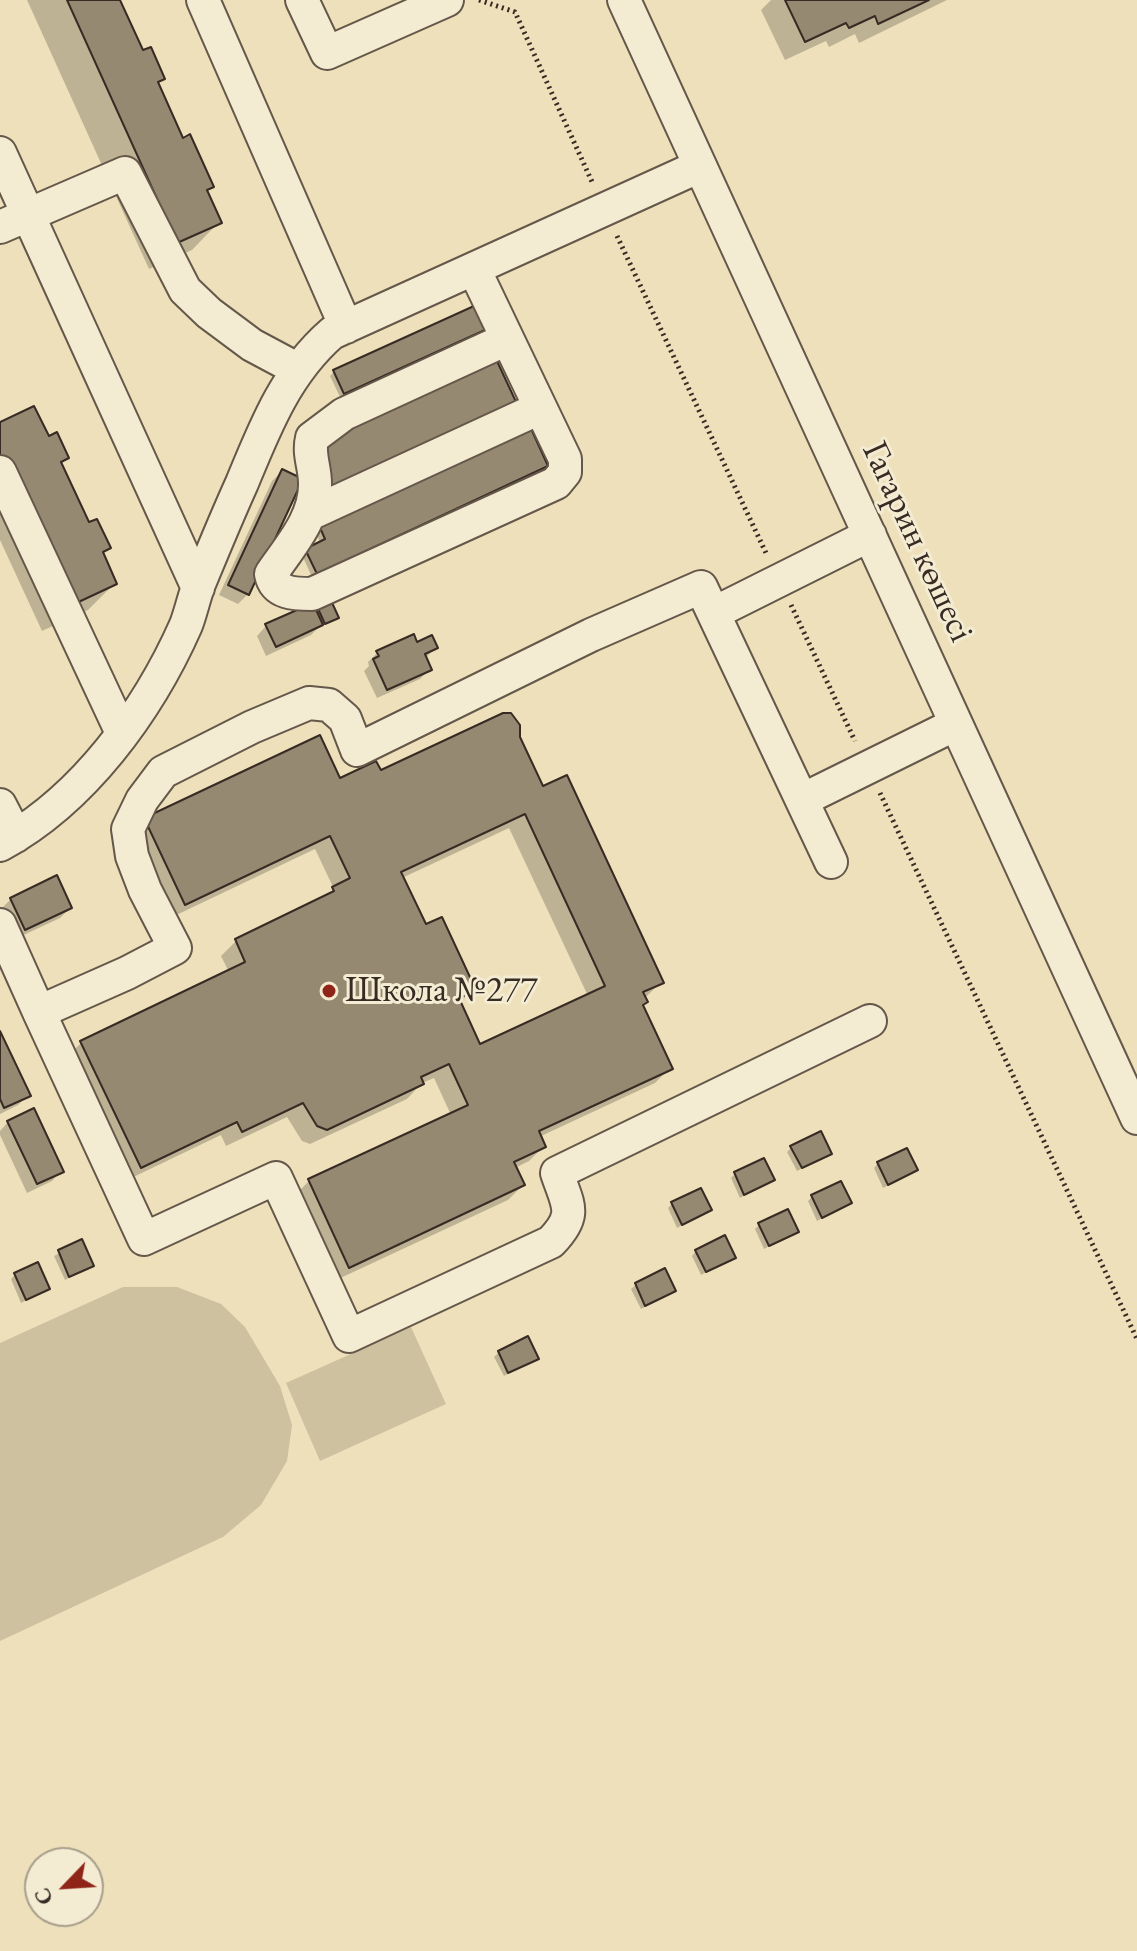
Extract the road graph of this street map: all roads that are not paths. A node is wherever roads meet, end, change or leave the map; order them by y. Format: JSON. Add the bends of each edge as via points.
{"nodes":[{"id":1,"x":203,"y":0,"type":"edge"},
{"id":2,"x":302,"y":0,"type":"edge"},
{"id":3,"x":447,"y":0,"type":"edge"},
{"id":4,"x":624,"y":0,"type":"edge"},
{"id":5,"x":0,"y":153,"type":"edge"},
{"id":6,"x":700,"y":166,"type":"junction"},
{"id":7,"x":14,"y":221,"type":"edge"},
{"id":8,"x":474,"y":269,"type":"junction"},
{"id":9,"x":346,"y":327,"type":"junction"},
{"id":10,"x":507,"y":339,"type":"junction"},
{"id":11,"x":297,"y":369,"type":"junction"},
{"id":12,"x":540,"y":408,"type":"junction"},
{"id":13,"x":1,"y":479,"type":"edge"},
{"id":14,"x":312,"y":513,"type":"junction"},
{"id":15,"x":870,"y":535,"type":"junction"},
{"id":16,"x":198,"y":588,"type":"junction"},
{"id":17,"x":714,"y":613,"type":"junction"},
{"id":18,"x":956,"y":724,"type":"junction"},
{"id":19,"x":122,"y":733,"type":"junction"},
{"id":20,"x":802,"y":800,"type":"junction"},
{"id":21,"x":0,"y":805,"type":"edge"},
{"id":22,"x":8,"y":841,"type":"edge"},
{"id":23,"x":831,"y":862,"type":"dead end"},
{"id":24,"x":0,"y":925,"type":"edge"},
{"id":25,"x":39,"y":1012,"type":"junction"},
{"id":26,"x":870,"y":1021,"type":"dead end"},
{"id":27,"x":1137,"y":1118,"type":"edge"}],
"edges":[{"from":1,"to":9,"type":"street"},
{"from":2,"to":3,"type":"street","via":[[327,53]]},
{"from":4,"to":6,"type":"street","name":"Гагарин көшесі"},
{"from":5,"to":7,"type":"street"},
{"from":6,"to":8,"type":"street"},
{"from":6,"to":15,"type":"street","name":"Гагарин көшесі"},
{"from":7,"to":11,"type":"street","via":[[125,173],[185,290],[252,345]]},
{"from":7,"to":16,"type":"street"},
{"from":8,"to":9,"type":"street"},
{"from":8,"to":10,"type":"street"},
{"from":9,"to":11,"type":"street","via":[[324,340]]},
{"from":10,"to":12,"type":"street"},
{"from":10,"to":14,"type":"street","via":[[344,414],[312,438]]},
{"from":11,"to":16,"type":"street","via":[[268,418]]},
{"from":12,"to":14,"type":"street"},
{"from":12,"to":14,"type":"street","via":[[565,459],[565,472],[556,483],[312,594],[282,590],[271,574]]},
{"from":13,"to":19,"type":"street"},
{"from":15,"to":17,"type":"street"},
{"from":15,"to":18,"type":"street","name":"Гагарин көшесі"},
{"from":16,"to":19,"type":"street","via":[[186,624]]},
{"from":17,"to":20,"type":"street"},
{"from":17,"to":25,"type":"street","via":[[701,587],[357,750],[345,719],[329,705],[309,703],[163,772],[128,829],[140,879],[175,948]]},
{"from":18,"to":20,"type":"street"},
{"from":18,"to":27,"type":"street","name":"Гагарин көшесі"},
{"from":19,"to":22,"type":"street","via":[[91,774],[52,811]]},
{"from":20,"to":23,"type":"street"},
{"from":21,"to":22,"type":"street"},
{"from":24,"to":25,"type":"street"},
{"from":25,"to":26,"type":"street","via":[[144,1239],[276,1178],[349,1336],[551,1242],[565,1227],[568,1211],[557,1173]]}]}
